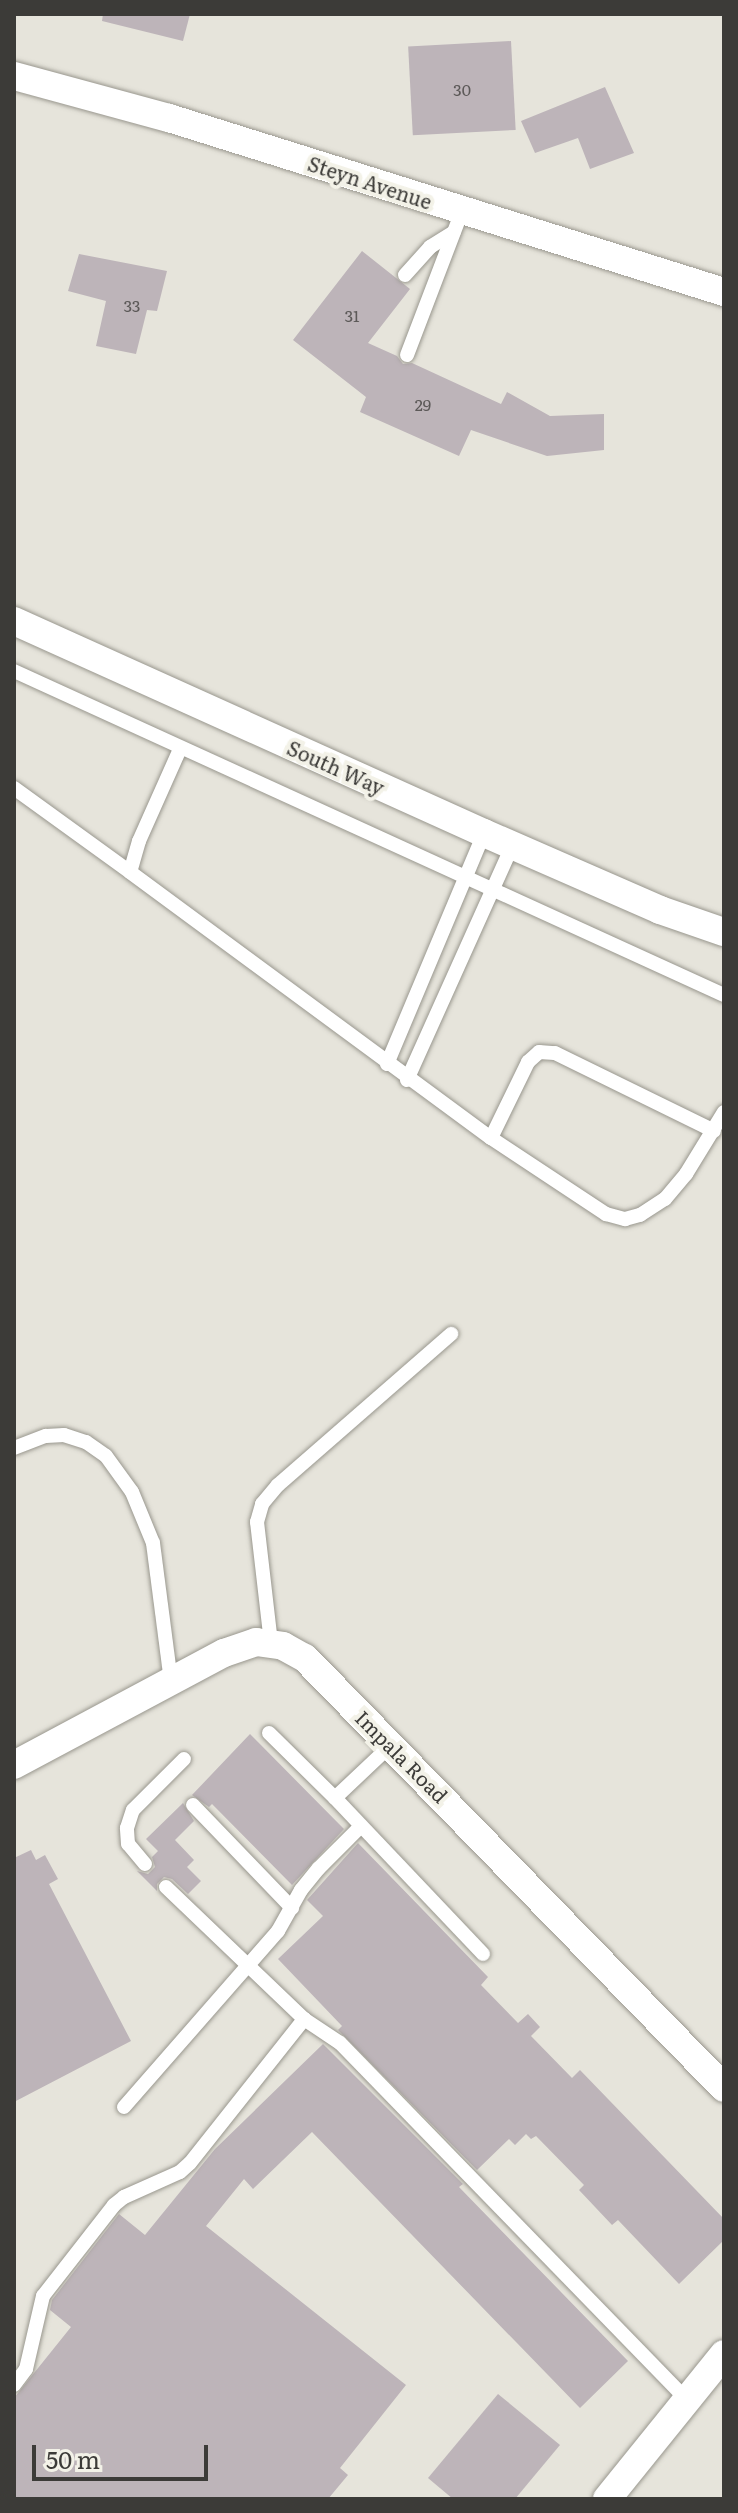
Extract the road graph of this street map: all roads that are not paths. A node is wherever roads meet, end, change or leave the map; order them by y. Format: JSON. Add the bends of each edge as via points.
{"nodes":[{"id":1,"x":14,"y":76,"type":"edge"},
{"id":2,"x":458,"y":222,"type":"junction"},
{"id":3,"x":405,"y":275,"type":"dead end"},
{"id":4,"x":724,"y":292,"type":"edge"},
{"id":5,"x":407,"y":355,"type":"dead end"},
{"id":6,"x":14,"y":621,"type":"edge"},
{"id":7,"x":14,"y":671,"type":"edge"},
{"id":8,"x":180,"y":749,"type":"junction"},
{"id":9,"x":14,"y":788,"type":"edge"},
{"id":10,"x":484,"y":833,"type":"junction"},
{"id":11,"x":513,"y":844,"type":"junction"},
{"id":12,"x":130,"y":872,"type":"junction"},
{"id":13,"x":465,"y":877,"type":"junction"},
{"id":14,"x":495,"y":892,"type":"junction"},
{"id":15,"x":660,"y":910,"type":"junction"},
{"id":16,"x":724,"y":932,"type":"edge"},
{"id":17,"x":724,"y":953,"type":"edge"},
{"id":18,"x":724,"y":995,"type":"edge"},
{"id":19,"x":387,"y":1064,"type":"junction"},
{"id":20,"x":407,"y":1080,"type":"junction"},
{"id":21,"x":724,"y":1112,"type":"edge"},
{"id":22,"x":714,"y":1131,"type":"junction"},
{"id":23,"x":491,"y":1138,"type":"junction"},
{"id":24,"x":451,"y":1334,"type":"dead end"},
{"id":25,"x":14,"y":1448,"type":"edge"},
{"id":26,"x":271,"y":1643,"type":"junction"},
{"id":27,"x":171,"y":1682,"type":"junction"},
{"id":28,"x":269,"y":1733,"type":"dead end"},
{"id":29,"x":391,"y":1745,"type":"junction"},
{"id":30,"x":184,"y":1759,"type":"dead end"},
{"id":31,"x":14,"y":1765,"type":"edge"},
{"id":32,"x":335,"y":1798,"type":"junction"},
{"id":33,"x":193,"y":1805,"type":"dead end"},
{"id":34,"x":361,"y":1826,"type":"junction"},
{"id":35,"x":145,"y":1864,"type":"dead end"},
{"id":36,"x":166,"y":1887,"type":"dead end"},
{"id":37,"x":292,"y":1908,"type":"junction"},
{"id":38,"x":483,"y":1954,"type":"dead end"},
{"id":39,"x":247,"y":1965,"type":"junction"},
{"id":40,"x":304,"y":2019,"type":"junction"},
{"id":41,"x":724,"y":2088,"type":"edge"},
{"id":42,"x":124,"y":2107,"type":"dead end"},
{"id":43,"x":724,"y":2354,"type":"edge"},
{"id":44,"x":14,"y":2385,"type":"edge"},
{"id":45,"x":687,"y":2400,"type":"junction"},
{"id":46,"x":607,"y":2499,"type":"edge"}],
"edges":[{"from":1,"to":2,"type":"street","name":"Steyn Avenue","via":[[124,105]]},
{"from":2,"to":3,"type":"lane"},
{"from":2,"to":4,"type":"street","name":"Steyn Avenue"},
{"from":2,"to":5,"type":"lane"},
{"from":6,"to":10,"type":"street","name":"South Way"},
{"from":7,"to":8,"type":"lane"},
{"from":8,"to":12,"type":"lane"},
{"from":8,"to":13,"type":"lane"},
{"from":9,"to":12,"type":"lane"},
{"from":10,"to":11,"type":"street","name":"South Way"},
{"from":10,"to":13,"type":"lane"},
{"from":11,"to":14,"type":"lane"},
{"from":11,"to":15,"type":"street","name":"South Way"},
{"from":12,"to":19,"type":"lane"},
{"from":13,"to":14,"type":"lane"},
{"from":13,"to":19,"type":"lane"},
{"from":14,"to":18,"type":"lane"},
{"from":14,"to":20,"type":"lane"},
{"from":15,"to":16,"type":"street","name":"South Way"},
{"from":15,"to":17,"type":"street","name":"South Way"},
{"from":19,"to":20,"type":"lane"},
{"from":20,"to":23,"type":"lane"},
{"from":21,"to":22,"type":"lane"},
{"from":22,"to":23,"type":"lane","via":[[665,1199],[625,1219],[606,1214]]},
{"from":22,"to":23,"type":"lane","via":[[555,1053],[539,1052],[528,1062]]},
{"from":24,"to":26,"type":"lane","via":[[262,1504],[257,1522]]},
{"from":25,"to":27,"type":"lane","via":[[46,1436],[86,1442],[106,1456],[132,1492],[153,1543]]},
{"from":26,"to":27,"type":"street","via":[[256,1642],[224,1653]]},
{"from":26,"to":29,"type":"street","name":"Impala Road","via":[[305,1658]]},
{"from":27,"to":31,"type":"street"},
{"from":28,"to":32,"type":"lane"},
{"from":29,"to":32,"type":"lane"},
{"from":29,"to":41,"type":"street","name":"Impala Road"},
{"from":30,"to":35,"type":"lane","via":[[133,1810],[128,1844]]},
{"from":32,"to":34,"type":"lane"},
{"from":33,"to":37,"type":"lane"},
{"from":34,"to":37,"type":"lane","via":[[319,1868]]},
{"from":34,"to":38,"type":"lane"},
{"from":36,"to":39,"type":"lane"},
{"from":37,"to":39,"type":"lane"},
{"from":39,"to":40,"type":"lane"},
{"from":39,"to":42,"type":"lane"},
{"from":40,"to":44,"type":"lane","via":[[190,2163],[124,2197],[52,2284],[37,2311],[26,2369]]},
{"from":40,"to":45,"type":"lane","via":[[340,2043]]},
{"from":43,"to":45,"type":"street"},
{"from":45,"to":46,"type":"street"}]}
